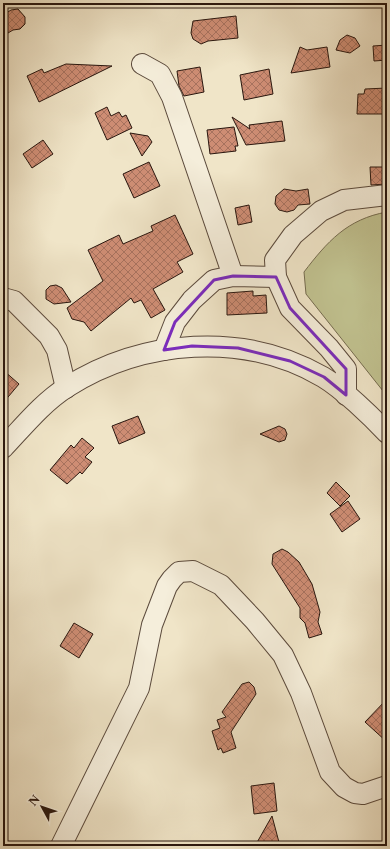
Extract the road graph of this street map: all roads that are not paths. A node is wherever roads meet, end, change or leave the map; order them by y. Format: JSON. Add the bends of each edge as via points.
{"nodes":[{"id":1,"x":142,"y":64,"type":"dead end"},
{"id":2,"x":387,"y":195,"type":"edge"},
{"id":3,"x":233,"y":276,"type":"junction"},
{"id":4,"x":276,"y":277,"type":"junction"},
{"id":5,"x":3,"y":298,"type":"edge"},
{"id":6,"x":164,"y":350,"type":"junction"},
{"id":7,"x":66,"y":388,"type":"junction"},
{"id":8,"x":346,"y":395,"type":"junction"},
{"id":9,"x":387,"y":433,"type":"edge"},
{"id":10,"x":3,"y":448,"type":"edge"},
{"id":11,"x":387,"y":786,"type":"edge"},
{"id":12,"x":61,"y":846,"type":"edge"}],
"edges":[{"from":1,"to":3,"type":"street","via":[[160,74],[172,97]]},
{"from":2,"to":4,"type":"street","via":[[344,200],[322,211],[293,235],[275,260]]},
{"from":3,"to":4,"type":"street"},
{"from":3,"to":6,"type":"street","via":[[214,280],[192,300],[175,322]]},
{"from":4,"to":8,"type":"street","via":[[290,308],[346,369]]},
{"from":5,"to":7,"type":"street","via":[[14,301],[49,336],[57,350]]},
{"from":6,"to":7,"type":"street","via":[[140,354],[105,366]]},
{"from":6,"to":8,"type":"street","via":[[192,346],[238,348],[290,361],[324,377]]},
{"from":7,"to":10,"type":"street","via":[[35,413]]},
{"from":8,"to":9,"type":"street"},
{"from":11,"to":12,"type":"street","via":[[364,794],[355,793],[344,787],[330,772],[301,693],[283,655],[221,585],[193,571],[179,572],[168,586],[152,625],[139,688]]}]}
